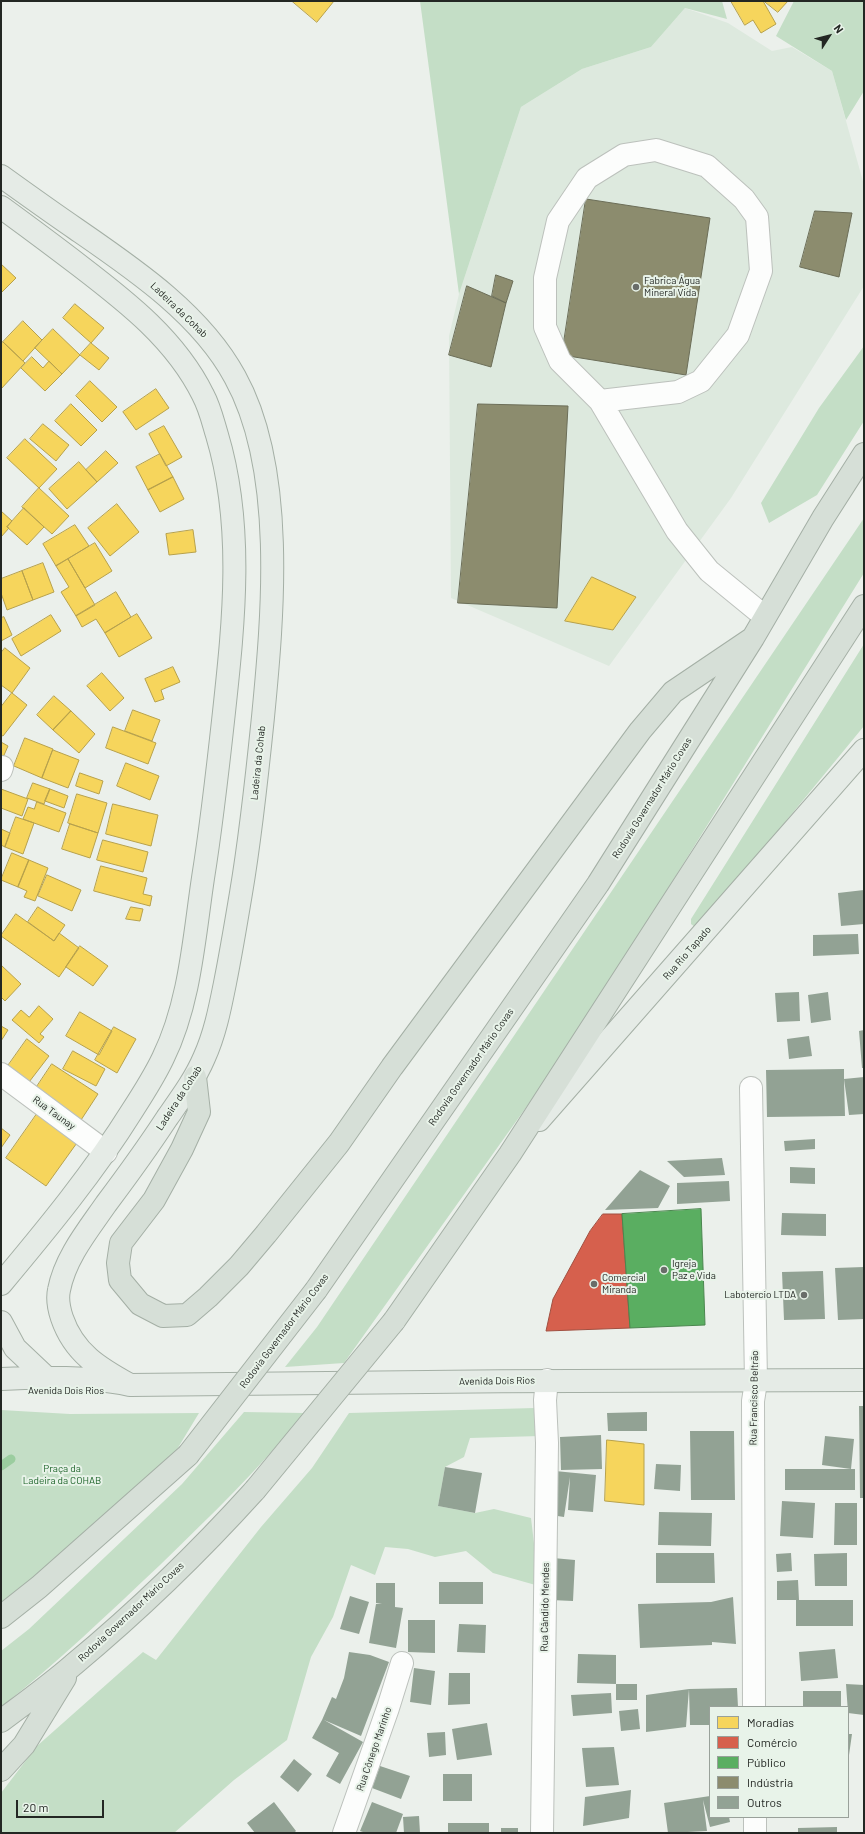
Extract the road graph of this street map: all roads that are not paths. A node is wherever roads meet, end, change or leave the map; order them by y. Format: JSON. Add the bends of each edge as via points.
{"nodes":[{"id":1,"x":1,"y":176,"type":"edge"},
{"id":2,"x":1,"y":207,"type":"edge"},
{"id":3,"x":600,"y":401,"type":"junction"},
{"id":4,"x":864,"y":454,"type":"edge"},
{"id":5,"x":864,"y":606,"type":"edge"},
{"id":6,"x":764,"y":616,"type":"junction"},
{"id":7,"x":753,"y":638,"type":"junction"},
{"id":8,"x":864,"y":750,"type":"edge"},
{"id":9,"x":1,"y":1074,"type":"edge"},
{"id":10,"x":195,"y":1077,"type":"junction"},
{"id":11,"x":751,"y":1088,"type":"dead end"},
{"id":12,"x":106,"y":1152,"type":"junction"},
{"id":13,"x":510,"y":1154,"type":"junction"},
{"id":14,"x":1,"y":1285,"type":"edge"},
{"id":15,"x":1,"y":1322,"type":"edge"},
{"id":16,"x":1,"y":1379,"type":"edge"},
{"id":17,"x":547,"y":1380,"type":"junction"},
{"id":18,"x":864,"y":1380,"type":"edge"},
{"id":19,"x":756,"y":1382,"type":"junction"},
{"id":20,"x":55,"y":1384,"type":"junction"},
{"id":21,"x":130,"y":1385,"type":"junction"},
{"id":22,"x":1,"y":1392,"type":"edge"},
{"id":23,"x":1,"y":1617,"type":"edge"},
{"id":24,"x":402,"y":1663,"type":"dead end"},
{"id":25,"x":73,"y":1665,"type":"junction"},
{"id":26,"x":754,"y":1706,"type":"edge"},
{"id":27,"x":1,"y":1721,"type":"edge"},
{"id":28,"x":1,"y":1770,"type":"edge"},
{"id":29,"x":755,"y":1818,"type":"edge"},
{"id":30,"x":344,"y":1833,"type":"edge"},
{"id":31,"x":542,"y":1833,"type":"edge"},
{"id":32,"x":755,"y":1833,"type":"edge"}],
"edges":[{"from":1,"to":10,"type":"main road","name":"Ladeira da Cohab","via":[[138,271],[195,324],[235,377],[251,411],[261,450],[268,487],[272,612],[257,773],[248,848],[222,995],[215,1029]]},
{"from":2,"to":12,"type":"main road","via":[[128,302],[176,352],[203,394],[211,414],[226,462],[230,492],[235,558],[231,651],[213,815],[187,986],[176,1027],[164,1057]]},
{"from":3,"to":3,"type":"street","via":[[678,392],[701,381],[738,335],[761,271],[757,217],[744,199],[707,166],[656,150],[624,155],[587,178],[558,221],[545,278],[546,327],[560,361]]},
{"from":3,"to":6,"type":"street","via":[[673,524],[692,551],[709,570]]},
{"from":4,"to":6,"type":"highway","name":"Rodovia Governador Mário Covas"},
{"from":5,"to":13,"type":"highway","name":"Rodovia Governador Mário Covas"},
{"from":6,"to":7,"type":"highway","name":"Rodovia Governador Mário Covas"},
{"from":7,"to":10,"type":"highway","via":[[673,692],[663,703],[621,756],[339,1142],[270,1228],[239,1266],[208,1297],[187,1314],[163,1316],[140,1304],[120,1280],[118,1263],[121,1243],[154,1200],[199,1112]]},
{"from":7,"to":23,"type":"highway","name":"Rodovia Governador Mário Covas","bridge":true,"via":[[598,884],[316,1290],[188,1455]]},
{"from":8,"to":13,"type":"main road","name":"Rua Rio Tapado"},
{"from":9,"to":12,"type":"street","name":"Rua Taunay"},
{"from":10,"to":21,"type":"main road","name":"Ladeira da Cohab","via":[[83,1236],[65,1268],[58,1293],[59,1309],[70,1338],[100,1368]]},
{"from":11,"to":19,"type":"street","name":"Rua Francisco Beltrão"},
{"from":12,"to":14,"type":"main road"},
{"from":13,"to":25,"type":"highway","name":"Rodovia Governador Mário Covas","bridge":true,"via":[[394,1321],[255,1490],[223,1526],[162,1585]]},
{"from":15,"to":20,"type":"main road","via":[[15,1348]]},
{"from":16,"to":20,"type":"main road","name":"Avenida Dois Rios"},
{"from":17,"to":19,"type":"main road","name":"Avenida Dois Rios"},
{"from":17,"to":21,"type":"main road","name":"Avenida Dois Rios"},
{"from":17,"to":31,"type":"street","name":"Rua Cândido Mendes"},
{"from":18,"to":19,"type":"main road","name":"Avenida Dois Rios"},
{"from":19,"to":26,"type":"street","name":"Rua Francisco Beltrão","via":[[753,1401]]},
{"from":20,"to":21,"type":"main road","name":"Avenida Dois Rios","via":[[109,1391]]},
{"from":20,"to":22,"type":"main road","name":"Avenida Dois Rios"},
{"from":24,"to":30,"type":"street","name":"Rua Cônego Marinho"},
{"from":25,"to":27,"type":"highway","name":"Rodovia Governador Mário Covas"},
{"from":25,"to":28,"type":"highway","via":[[24,1745]]},
{"from":29,"to":32,"type":"street"}]}
